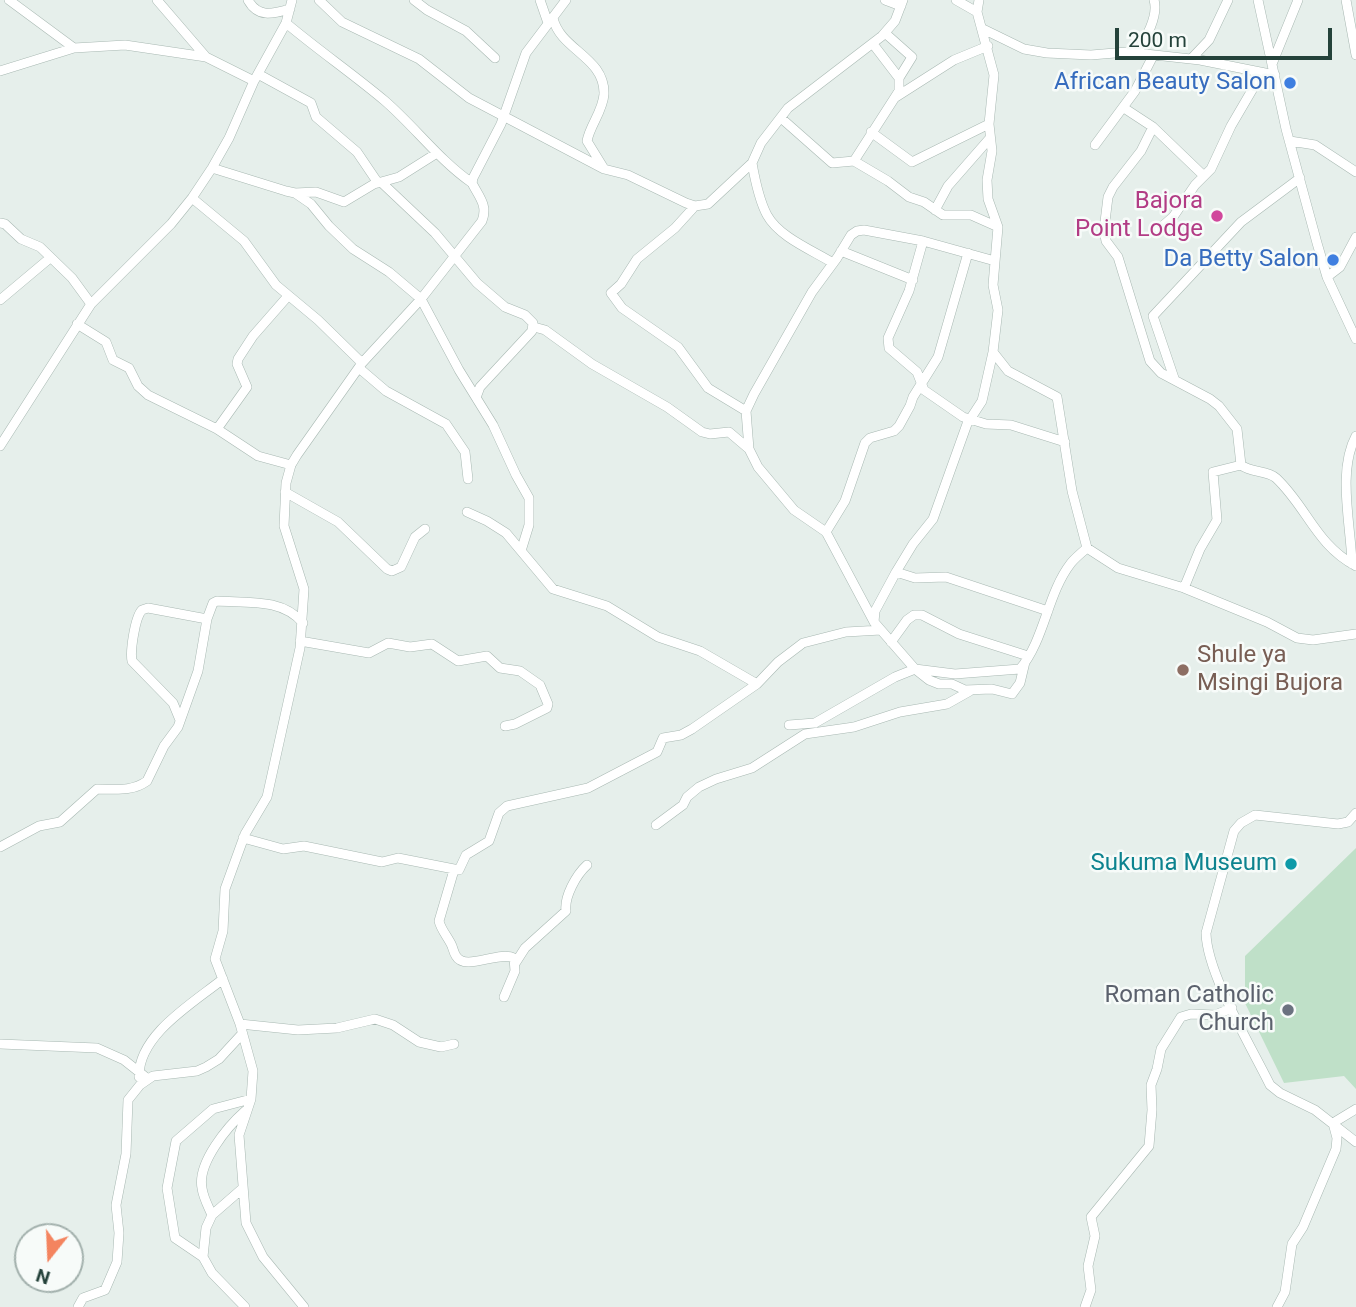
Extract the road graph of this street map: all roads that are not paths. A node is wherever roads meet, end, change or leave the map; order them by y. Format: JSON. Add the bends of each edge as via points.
{"nodes":[{"id":1,"x":9,"y":0,"type":"edge"},
{"id":2,"x":157,"y":0,"type":"edge"},
{"id":3,"x":248,"y":0,"type":"edge"},
{"id":4,"x":319,"y":0,"type":"edge"},
{"id":5,"x":415,"y":0,"type":"edge"},
{"id":6,"x":540,"y":0,"type":"edge"},
{"id":7,"x":566,"y":0,"type":"edge"},
{"id":8,"x":885,"y":0,"type":"edge"},
{"id":9,"x":956,"y":0,"type":"edge"},
{"id":10,"x":979,"y":0,"type":"edge"},
{"id":11,"x":1154,"y":0,"type":"edge"},
{"id":12,"x":1228,"y":0,"type":"edge"},
{"id":13,"x":1258,"y":0,"type":"edge"},
{"id":14,"x":1346,"y":0,"type":"edge"},
{"id":15,"x":1297,"y":1,"type":"edge"},
{"id":16,"x":902,"y":3,"type":"edge"},
{"id":17,"x":291,"y":5,"type":"edge"},
{"id":18,"x":977,"y":12,"type":"junction"},
{"id":19,"x":550,"y":21,"type":"junction"},
{"id":20,"x":286,"y":23,"type":"junction"},
{"id":21,"x":983,"y":29,"type":"junction"},
{"id":22,"x":885,"y":33,"type":"junction"},
{"id":23,"x":873,"y":44,"type":"junction"},
{"id":24,"x":988,"y":46,"type":"junction"},
{"id":25,"x":74,"y":48,"type":"junction"},
{"id":26,"x":1136,"y":54,"type":"junction"},
{"id":27,"x":1356,"y":55,"type":"edge"},
{"id":28,"x":1153,"y":56,"type":"junction"},
{"id":29,"x":206,"y":57,"type":"junction"},
{"id":30,"x":495,"y":58,"type":"dead end"},
{"id":31,"x":1191,"y":59,"type":"junction"},
{"id":32,"x":1272,"y":64,"type":"junction"},
{"id":33,"x":0,"y":71,"type":"edge"},
{"id":34,"x":1262,"y":73,"type":"junction"},
{"id":35,"x":1275,"y":75,"type":"junction"},
{"id":36,"x":256,"y":77,"type":"junction"},
{"id":37,"x":899,"y":78,"type":"junction"},
{"id":38,"x":895,"y":98,"type":"junction"},
{"id":39,"x":1124,"y":108,"type":"junction"},
{"id":40,"x":504,"y":116,"type":"junction"},
{"id":41,"x":780,"y":118,"type":"junction"},
{"id":42,"x":989,"y":124,"type":"junction"},
{"id":43,"x":1153,"y":127,"type":"junction"},
{"id":44,"x":871,"y":132,"type":"junction"},
{"id":45,"x":990,"y":138,"type":"junction"},
{"id":46,"x":1290,"y":141,"type":"junction"},
{"id":47,"x":1095,"y":145,"type":"dead end"},
{"id":48,"x":437,"y":153,"type":"junction"},
{"id":49,"x":854,"y":162,"type":"junction"},
{"id":50,"x":751,"y":163,"type":"junction"},
{"id":51,"x":212,"y":168,"type":"junction"},
{"id":52,"x":604,"y":169,"type":"junction"},
{"id":53,"x":1356,"y":172,"type":"edge"},
{"id":54,"x":1204,"y":176,"type":"junction"},
{"id":55,"x":1300,"y":178,"type":"junction"},
{"id":56,"x":379,"y":182,"type":"junction"},
{"id":57,"x":472,"y":183,"type":"junction"},
{"id":58,"x":295,"y":193,"type":"junction"},
{"id":59,"x":192,"y":198,"type":"junction"},
{"id":60,"x":695,"y":206,"type":"junction"},
{"id":61,"x":935,"y":210,"type":"junction"},
{"id":62,"x":0,"y":223,"type":"edge"},
{"id":63,"x":998,"y":228,"type":"junction"},
{"id":64,"x":1160,"y":229,"type":"dead end"},
{"id":65,"x":1356,"y":237,"type":"edge"},
{"id":66,"x":923,"y":241,"type":"junction"},
{"id":67,"x":842,"y":251,"type":"junction"},
{"id":68,"x":968,"y":253,"type":"junction"},
{"id":69,"x":455,"y":256,"type":"junction"},
{"id":70,"x":50,"y":258,"type":"junction"},
{"id":71,"x":995,"y":261,"type":"junction"},
{"id":72,"x":833,"y":263,"type":"junction"},
{"id":73,"x":1327,"y":276,"type":"junction"},
{"id":74,"x":913,"y":279,"type":"junction"},
{"id":75,"x":288,"y":296,"type":"junction"},
{"id":76,"x":421,"y":299,"type":"junction"},
{"id":77,"x":0,"y":300,"type":"edge"},
{"id":78,"x":91,"y":304,"type":"junction"},
{"id":79,"x":1153,"y":316,"type":"junction"},
{"id":80,"x":1136,"y":320,"type":"junction"},
{"id":81,"x":77,"y":324,"type":"junction"},
{"id":82,"x":534,"y":327,"type":"junction"},
{"id":83,"x":1356,"y":339,"type":"edge"},
{"id":84,"x":993,"y":352,"type":"junction"},
{"id":85,"x":360,"y":365,"type":"junction"},
{"id":86,"x":1174,"y":379,"type":"junction"},
{"id":87,"x":921,"y":384,"type":"junction"},
{"id":88,"x":477,"y":395,"type":"junction"},
{"id":89,"x":746,"y":411,"type":"junction"},
{"id":90,"x":970,"y":419,"type":"junction"},
{"id":91,"x":217,"y":429,"type":"junction"},
{"id":92,"x":1356,"y":436,"type":"edge"},
{"id":93,"x":1065,"y":442,"type":"junction"},
{"id":94,"x":0,"y":446,"type":"edge"},
{"id":95,"x":749,"y":449,"type":"junction"},
{"id":96,"x":291,"y":465,"type":"junction"},
{"id":97,"x":1241,"y":465,"type":"junction"},
{"id":98,"x":468,"y":479,"type":"dead end"},
{"id":99,"x":285,"y":492,"type":"junction"},
{"id":100,"x":467,"y":512,"type":"dead end"},
{"id":101,"x":425,"y":529,"type":"dead end"},
{"id":102,"x":826,"y":532,"type":"junction"},
{"id":103,"x":1087,"y":548,"type":"junction"},
{"id":104,"x":521,"y":551,"type":"junction"},
{"id":105,"x":1354,"y":565,"type":"edge"},
{"id":106,"x":896,"y":572,"type":"junction"},
{"id":107,"x":1184,"y":588,"type":"junction"},
{"id":108,"x":1048,"y":611,"type":"junction"},
{"id":109,"x":207,"y":619,"type":"junction"},
{"id":110,"x":303,"y":623,"type":"junction"},
{"id":111,"x":877,"y":626,"type":"junction"},
{"id":112,"x":1356,"y":634,"type":"edge"},
{"id":113,"x":300,"y":641,"type":"junction"},
{"id":114,"x":891,"y":642,"type":"junction"},
{"id":115,"x":1027,"y":659,"type":"junction"},
{"id":116,"x":915,"y":669,"type":"junction"},
{"id":117,"x":757,"y":684,"type":"junction"},
{"id":118,"x":970,"y":691,"type":"junction"},
{"id":119,"x":180,"y":720,"type":"junction"},
{"id":120,"x":789,"y":725,"type":"dead end"},
{"id":121,"x":505,"y":726,"type":"dead end"},
{"id":122,"x":1356,"y":813,"type":"edge"},
{"id":123,"x":1352,"y":823,"type":"edge"},
{"id":124,"x":656,"y":825,"type":"dead end"},
{"id":125,"x":243,"y":838,"type":"junction"},
{"id":126,"x":0,"y":847,"type":"edge"},
{"id":127,"x":587,"y":865,"type":"dead end"},
{"id":128,"x":454,"y":870,"type":"junction"},
{"id":129,"x":516,"y":962,"type":"junction"},
{"id":130,"x":223,"y":979,"type":"junction"},
{"id":131,"x":504,"y":997,"type":"dead end"},
{"id":132,"x":1232,"y":1008,"type":"junction"},
{"id":133,"x":241,"y":1029,"type":"junction"},
{"id":134,"x":0,"y":1044,"type":"edge"},
{"id":135,"x":454,"y":1044,"type":"dead end"},
{"id":136,"x":142,"y":1079,"type":"junction"},
{"id":137,"x":250,"y":1103,"type":"junction"},
{"id":138,"x":1356,"y":1109,"type":"edge"},
{"id":139,"x":1333,"y":1123,"type":"junction"},
{"id":140,"x":1356,"y":1142,"type":"edge"},
{"id":141,"x":243,"y":1188,"type":"junction"},
{"id":142,"x":212,"y":1215,"type":"junction"},
{"id":143,"x":203,"y":1257,"type":"junction"},
{"id":144,"x":78,"y":1307,"type":"edge"},
{"id":145,"x":245,"y":1307,"type":"edge"},
{"id":146,"x":304,"y":1307,"type":"edge"},
{"id":147,"x":1085,"y":1307,"type":"edge"},
{"id":148,"x":1277,"y":1307,"type":"edge"}],
"edges":[{"from":1,"to":25,"type":"street"},
{"from":2,"to":29,"type":"street"},
{"from":3,"to":17,"type":"street","via":[[266,14]]},
{"from":4,"to":40,"type":"street","via":[[342,22],[419,59],[460,91]]},
{"from":5,"to":30,"type":"street","via":[[466,31]]},
{"from":6,"to":19,"type":"street"},
{"from":7,"to":19,"type":"street"},
{"from":8,"to":16,"type":"street"},
{"from":9,"to":18,"type":"street"},
{"from":10,"to":18,"type":"street"},
{"from":11,"to":26,"type":"street","via":[[1151,23]]},
{"from":12,"to":31,"type":"street","via":[[1209,40]]},
{"from":13,"to":32,"type":"street"},
{"from":14,"to":27,"type":"street"},
{"from":15,"to":32,"type":"street"},
{"from":16,"to":22,"type":"street"},
{"from":17,"to":20,"type":"street"},
{"from":18,"to":21,"type":"street"},
{"from":19,"to":40,"type":"street","via":[[526,52]]},
{"from":19,"to":52,"type":"street","via":[[592,62],[603,81],[603,103],[587,141]]},
{"from":20,"to":36,"type":"street"},
{"from":20,"to":48,"type":"street","via":[[384,101]]},
{"from":21,"to":24,"type":"street"},
{"from":21,"to":26,"type":"street","via":[[1024,49],[1047,53]]},
{"from":22,"to":23,"type":"street"},
{"from":22,"to":37,"type":"street","via":[[912,57]]},
{"from":23,"to":37,"type":"street"},
{"from":23,"to":41,"type":"street"},
{"from":24,"to":38,"type":"street","via":[[954,60]]},
{"from":24,"to":42,"type":"street","via":[[994,75]]},
{"from":25,"to":29,"type":"street","via":[[131,45]]},
{"from":25,"to":33,"type":"street"},
{"from":26,"to":28,"type":"street"},
{"from":28,"to":31,"type":"street"},
{"from":28,"to":39,"type":"street"},
{"from":29,"to":36,"type":"street"},
{"from":31,"to":34,"type":"street"},
{"from":32,"to":35,"type":"street"},
{"from":34,"to":35,"type":"street"},
{"from":34,"to":54,"type":"street"},
{"from":35,"to":46,"type":"street"},
{"from":36,"to":51,"type":"street"},
{"from":36,"to":56,"type":"street","via":[[311,103],[316,117],[357,152]]},
{"from":37,"to":38,"type":"street"},
{"from":38,"to":44,"type":"street"},
{"from":39,"to":43,"type":"street"},
{"from":39,"to":47,"type":"street"},
{"from":40,"to":52,"type":"street"},
{"from":40,"to":57,"type":"street"},
{"from":41,"to":49,"type":"street","via":[[832,163]]},
{"from":41,"to":50,"type":"street"},
{"from":42,"to":44,"type":"street","via":[[912,162]]},
{"from":42,"to":45,"type":"street"},
{"from":43,"to":54,"type":"street"},
{"from":43,"to":80,"type":"street","via":[[1108,197],[1104,230],[1118,257]]},
{"from":44,"to":49,"type":"street"},
{"from":45,"to":61,"type":"street","via":[[948,186]]},
{"from":45,"to":63,"type":"street","via":[[988,199]]},
{"from":46,"to":53,"type":"street","via":[[1315,145]]},
{"from":46,"to":55,"type":"street"},
{"from":48,"to":56,"type":"street","via":[[399,177]]},
{"from":48,"to":57,"type":"street"},
{"from":49,"to":61,"type":"street"},
{"from":50,"to":60,"type":"street","via":[[708,204]]},
{"from":50,"to":72,"type":"street","via":[[771,221]]},
{"from":51,"to":58,"type":"street"},
{"from":51,"to":59,"type":"street"},
{"from":52,"to":60,"type":"street"},
{"from":54,"to":64,"type":"street"},
{"from":55,"to":73,"type":"street"},
{"from":55,"to":79,"type":"street","via":[[1241,222]]},
{"from":56,"to":58,"type":"street","via":[[344,202],[316,192]]},
{"from":56,"to":69,"type":"street"},
{"from":57,"to":69,"type":"street","via":[[485,211]]},
{"from":58,"to":76,"type":"street","via":[[353,249]]},
{"from":59,"to":75,"type":"street","via":[[244,240]]},
{"from":59,"to":78,"type":"street"},
{"from":60,"to":89,"type":"street","via":[[637,259],[611,293],[622,308],[678,347],[708,388]]},
{"from":61,"to":63,"type":"street","via":[[947,216],[971,215]]},
{"from":62,"to":70,"type":"street"},
{"from":63,"to":71,"type":"street"},
{"from":65,"to":73,"type":"street","via":[[1340,267]]},
{"from":66,"to":67,"type":"street","via":[[857,231]]},
{"from":66,"to":68,"type":"street"},
{"from":66,"to":74,"type":"street"},
{"from":67,"to":72,"type":"street"},
{"from":67,"to":74,"type":"street"},
{"from":68,"to":71,"type":"street"},
{"from":68,"to":87,"type":"street","via":[[941,351]]},
{"from":69,"to":76,"type":"street"},
{"from":69,"to":82,"type":"street","via":[[477,284],[505,307],[529,318]]},
{"from":70,"to":77,"type":"street"},
{"from":70,"to":78,"type":"street"},
{"from":71,"to":84,"type":"street","via":[[993,285],[999,310]]},
{"from":72,"to":89,"type":"street"},
{"from":73,"to":83,"type":"street"},
{"from":74,"to":87,"type":"street","via":[[888,342],[890,351],[921,377]]},
{"from":75,"to":85,"type":"street"},
{"from":75,"to":91,"type":"street","via":[[238,359],[247,387]]},
{"from":76,"to":85,"type":"street"},
{"from":76,"to":88,"type":"street"},
{"from":78,"to":81,"type":"street"},
{"from":79,"to":80,"type":"street"},
{"from":79,"to":86,"type":"street"},
{"from":80,"to":86,"type":"street","via":[[1155,368]]},
{"from":81,"to":91,"type":"street","via":[[106,342],[114,359],[129,368],[148,395]]},
{"from":81,"to":94,"type":"street"},
{"from":82,"to":88,"type":"street"},
{"from":82,"to":95,"type":"street","via":[[702,432],[729,432]]},
{"from":84,"to":90,"type":"street","via":[[982,401]]},
{"from":84,"to":93,"type":"street","via":[[1008,371],[1057,397]]},
{"from":85,"to":96,"type":"street"},
{"from":85,"to":98,"type":"street","via":[[386,391],[446,424],[465,453]]},
{"from":86,"to":97,"type":"street","via":[[1215,401],[1234,424]]},
{"from":87,"to":90,"type":"street","via":[[927,393]]},
{"from":87,"to":102,"type":"street","via":[[897,429],[865,443],[845,501]]},
{"from":88,"to":104,"type":"street","via":[[530,501]]},
{"from":89,"to":95,"type":"street"},
{"from":90,"to":93,"type":"street","via":[[1011,425]]},
{"from":90,"to":106,"type":"street","via":[[933,519]]},
{"from":91,"to":96,"type":"street","via":[[252,453]]},
{"from":92,"to":105,"type":"street","via":[[1349,452],[1346,502]]},
{"from":93,"to":103,"type":"street"},
{"from":95,"to":102,"type":"street","via":[[794,510]]},
{"from":96,"to":99,"type":"street"},
{"from":97,"to":105,"type":"street","via":[[1275,477],[1325,542]]},
{"from":97,"to":107,"type":"street","via":[[1213,471],[1217,520]]},
{"from":99,"to":101,"type":"street","via":[[338,522],[392,571],[401,567],[415,537]]},
{"from":99,"to":110,"type":"street","via":[[284,526],[304,589]]},
{"from":100,"to":104,"type":"street","via":[[506,533]]},
{"from":102,"to":111,"type":"street"},
{"from":103,"to":107,"type":"street","via":[[1118,568]]},
{"from":103,"to":108,"type":"street","via":[[1068,567]]},
{"from":104,"to":117,"type":"street","via":[[557,591],[607,606],[658,637],[700,651]]},
{"from":106,"to":108,"type":"street","via":[[915,578],[946,577]]},
{"from":106,"to":111,"type":"street","via":[[875,611]]},
{"from":107,"to":112,"type":"street","via":[[1297,638]]},
{"from":108,"to":115,"type":"street"},
{"from":109,"to":110,"type":"street","via":[[210,606],[217,601],[274,605]]},
{"from":109,"to":119,"type":"street","via":[[198,671]]},
{"from":109,"to":119,"type":"street","via":[[148,608],[136,618],[132,661],[173,703]]},
{"from":110,"to":113,"type":"street"},
{"from":111,"to":114,"type":"street"},
{"from":111,"to":117,"type":"street","via":[[810,640],[784,657]]},
{"from":113,"to":121,"type":"street","via":[[369,653],[388,643],[432,644],[458,661],[485,655],[500,668],[520,671],[540,685],[548,704]]},
{"from":113,"to":125,"type":"street","via":[[267,797]]},
{"from":114,"to":115,"type":"street","via":[[907,620],[922,615],[958,634]]},
{"from":114,"to":116,"type":"street"},
{"from":115,"to":116,"type":"street","via":[[1016,671],[962,674]]},
{"from":115,"to":118,"type":"street","via":[[1015,693]]},
{"from":116,"to":118,"type":"street","via":[[929,680]]},
{"from":116,"to":120,"type":"street","via":[[815,723]]},
{"from":117,"to":128,"type":"street","via":[[692,729],[663,738],[657,752],[588,788],[507,806],[499,813],[489,841],[464,857],[460,869]]},
{"from":118,"to":124,"type":"street","via":[[947,704],[805,734],[752,768],[699,787]]},
{"from":119,"to":126,"type":"street","via":[[145,783],[122,790],[97,789],[60,822],[39,826]]},
{"from":122,"to":123,"type":"street"},
{"from":123,"to":132,"type":"street","via":[[1255,816],[1237,827],[1206,933],[1216,975]]},
{"from":125,"to":128,"type":"street","via":[[279,849],[304,846]]},
{"from":125,"to":130,"type":"street","via":[[223,895],[223,931],[215,959]]},
{"from":127,"to":129,"type":"street","via":[[566,900],[566,911]]},
{"from":128,"to":129,"type":"street","via":[[439,923],[456,957],[482,961],[506,955]]},
{"from":129,"to":131,"type":"street"},
{"from":130,"to":133,"type":"street"},
{"from":130,"to":136,"type":"street","via":[[158,1032],[142,1057]]},
{"from":132,"to":139,"type":"street","via":[[1270,1085]]},
{"from":132,"to":147,"type":"street","via":[[1215,1015],[1181,1017],[1161,1049],[1150,1089],[1149,1146],[1091,1217],[1095,1236],[1088,1266],[1091,1290]]},
{"from":133,"to":135,"type":"street","via":[[337,1028],[375,1019],[419,1042],[441,1047]]},
{"from":133,"to":136,"type":"street","via":[[219,1059],[206,1067]]},
{"from":133,"to":137,"type":"street","via":[[253,1071]]},
{"from":134,"to":136,"type":"street","via":[[97,1048],[124,1060]]},
{"from":136,"to":144,"type":"street","via":[[127,1107],[126,1154],[116,1205],[117,1262],[105,1290],[83,1298]]},
{"from":137,"to":141,"type":"street","via":[[239,1135]]},
{"from":137,"to":142,"type":"street","via":[[229,1125],[203,1170],[202,1188]]},
{"from":137,"to":143,"type":"street","via":[[207,1113],[174,1147],[167,1188],[174,1238]]},
{"from":138,"to":139,"type":"street"},
{"from":139,"to":140,"type":"street"},
{"from":139,"to":148,"type":"street","via":[[1336,1149],[1292,1244],[1285,1292]]},
{"from":141,"to":142,"type":"street"},
{"from":141,"to":146,"type":"street","via":[[248,1230],[263,1257]]},
{"from":142,"to":143,"type":"street"},
{"from":143,"to":145,"type":"street"}]}
